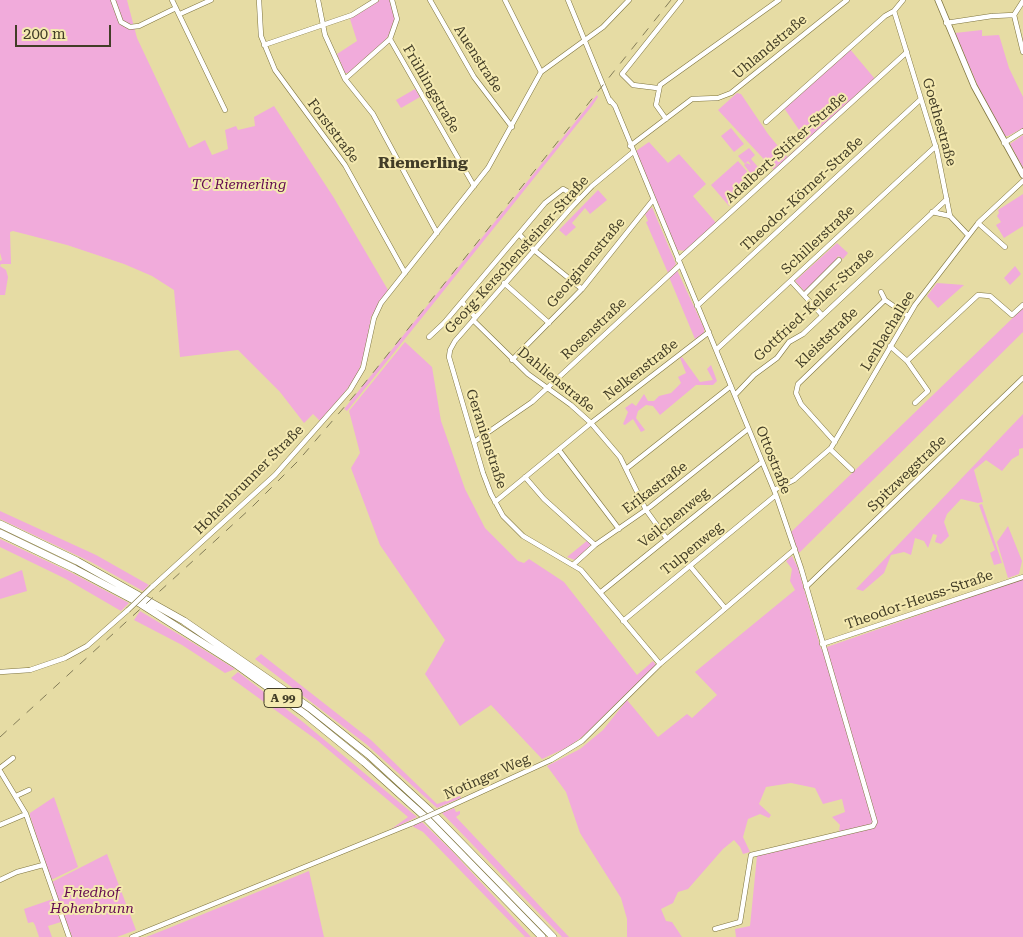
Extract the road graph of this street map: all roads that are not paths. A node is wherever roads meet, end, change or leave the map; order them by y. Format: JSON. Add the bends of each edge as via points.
{"nodes":[{"id":1,"x":113,"y":0,"type":"edge"},
{"id":2,"x":172,"y":0,"type":"edge"},
{"id":3,"x":211,"y":0,"type":"edge"},
{"id":4,"x":259,"y":0,"type":"edge"},
{"id":5,"x":318,"y":0,"type":"edge"},
{"id":6,"x":376,"y":0,"type":"edge"},
{"id":7,"x":392,"y":0,"type":"edge"},
{"id":8,"x":430,"y":0,"type":"edge"},
{"id":9,"x":505,"y":0,"type":"edge"},
{"id":10,"x":568,"y":0,"type":"edge"},
{"id":11,"x":628,"y":0,"type":"edge"},
{"id":12,"x":681,"y":0,"type":"edge"},
{"id":13,"x":779,"y":0,"type":"edge"},
{"id":14,"x":847,"y":0,"type":"edge"},
{"id":15,"x":903,"y":0,"type":"edge"},
{"id":16,"x":938,"y":0,"type":"edge"},
{"id":17,"x":1023,"y":1,"type":"edge"},
{"id":18,"x":176,"y":8,"type":"junction"},
{"id":19,"x":894,"y":11,"type":"junction"},
{"id":20,"x":180,"y":14,"type":"junction"},
{"id":21,"x":1014,"y":15,"type":"junction"},
{"id":22,"x":946,"y":22,"type":"junction"},
{"id":23,"x":322,"y":24,"type":"junction"},
{"id":24,"x":390,"y":39,"type":"junction"},
{"id":25,"x":585,"y":40,"type":"junction"},
{"id":26,"x":264,"y":45,"type":"junction"},
{"id":27,"x":907,"y":52,"type":"junction"},
{"id":28,"x":1023,"y":52,"type":"edge"},
{"id":29,"x":541,"y":72,"type":"junction"},
{"id":30,"x":345,"y":79,"type":"junction"},
{"id":31,"x":658,"y":88,"type":"junction"},
{"id":32,"x":922,"y":99,"type":"junction"},
{"id":33,"x":225,"y":110,"type":"dead end"},
{"id":34,"x":666,"y":119,"type":"junction"},
{"id":35,"x":766,"y":122,"type":"dead end"},
{"id":36,"x":512,"y":127,"type":"junction"},
{"id":37,"x":1023,"y":131,"type":"edge"},
{"id":38,"x":1004,"y":143,"type":"junction"},
{"id":39,"x":630,"y":146,"type":"junction"},
{"id":40,"x":936,"y":146,"type":"junction"},
{"id":41,"x":633,"y":152,"type":"junction"},
{"id":42,"x":1023,"y":175,"type":"edge"},
{"id":43,"x":1023,"y":181,"type":"edge"},
{"id":44,"x":474,"y":186,"type":"junction"},
{"id":45,"x":579,"y":198,"type":"junction"},
{"id":46,"x":947,"y":199,"type":"junction"},
{"id":47,"x":653,"y":200,"type":"junction"},
{"id":48,"x":932,"y":212,"type":"junction"},
{"id":49,"x":950,"y":216,"type":"junction"},
{"id":50,"x":978,"y":222,"type":"junction"},
{"id":51,"x":436,"y":233,"type":"junction"},
{"id":52,"x":519,"y":234,"type":"junction"},
{"id":53,"x":968,"y":235,"type":"junction"},
{"id":54,"x":1005,"y":247,"type":"dead end"},
{"id":55,"x":534,"y":250,"type":"junction"},
{"id":56,"x":678,"y":260,"type":"junction"},
{"id":57,"x":839,"y":260,"type":"dead end"},
{"id":58,"x":680,"y":265,"type":"junction"},
{"id":59,"x":405,"y":273,"type":"junction"},
{"id":60,"x":791,"y":281,"type":"junction"},
{"id":61,"x":504,"y":283,"type":"junction"},
{"id":62,"x":582,"y":290,"type":"junction"},
{"id":63,"x":881,"y":292,"type":"dead end"},
{"id":64,"x":804,"y":295,"type":"junction"},
{"id":65,"x":885,"y":300,"type":"junction"},
{"id":66,"x":462,"y":302,"type":"junction"},
{"id":67,"x":1023,"y":305,"type":"edge"},
{"id":68,"x":697,"y":306,"type":"junction"},
{"id":69,"x":821,"y":314,"type":"junction"},
{"id":70,"x":908,"y":316,"type":"junction"},
{"id":71,"x":474,"y":318,"type":"junction"},
{"id":72,"x":549,"y":323,"type":"junction"},
{"id":73,"x":709,"y":332,"type":"junction"},
{"id":74,"x":429,"y":337,"type":"dead end"},
{"id":75,"x":890,"y":346,"type":"junction"},
{"id":76,"x":716,"y":350,"type":"junction"},
{"id":77,"x":449,"y":357,"type":"joint"},
{"id":78,"x":512,"y":360,"type":"junction"},
{"id":79,"x":907,"y":361,"type":"junction"},
{"id":80,"x":1023,"y":378,"type":"edge"},
{"id":81,"x":731,"y":386,"type":"junction"},
{"id":82,"x":547,"y":388,"type":"junction"},
{"id":83,"x":735,"y":395,"type":"junction"},
{"id":84,"x":915,"y":403,"type":"dead end"},
{"id":85,"x":591,"y":423,"type":"junction"},
{"id":86,"x":748,"y":429,"type":"junction"},
{"id":87,"x":474,"y":442,"type":"junction"},
{"id":88,"x":836,"y":442,"type":"junction"},
{"id":89,"x":830,"y":449,"type":"junction"},
{"id":90,"x":559,"y":450,"type":"junction"},
{"id":91,"x":762,"y":462,"type":"junction"},
{"id":92,"x":626,"y":469,"type":"junction"},
{"id":93,"x":852,"y":470,"type":"dead end"},
{"id":94,"x":525,"y":477,"type":"junction"},
{"id":95,"x":775,"y":493,"type":"junction"},
{"id":96,"x":495,"y":502,"type":"junction"},
{"id":97,"x":646,"y":510,"type":"junction"},
{"id":98,"x":0,"y":524,"type":"edge"},
{"id":99,"x":619,"y":529,"type":"junction"},
{"id":100,"x":0,"y":533,"type":"edge"},
{"id":101,"x":667,"y":539,"type":"junction"},
{"id":102,"x":595,"y":546,"type":"junction"},
{"id":103,"x":795,"y":549,"type":"junction"},
{"id":104,"x":574,"y":564,"type":"junction"},
{"id":105,"x":690,"y":566,"type":"junction"},
{"id":106,"x":1023,"y":577,"type":"edge"},
{"id":107,"x":806,"y":587,"type":"junction"},
{"id":108,"x":601,"y":592,"type":"junction"},
{"id":109,"x":726,"y":608,"type":"junction"},
{"id":110,"x":623,"y":621,"type":"junction"},
{"id":111,"x":822,"y":644,"type":"junction"},
{"id":112,"x":660,"y":664,"type":"junction"},
{"id":113,"x":0,"y":672,"type":"edge"},
{"id":114,"x":13,"y":758,"type":"dead end"},
{"id":115,"x":0,"y":770,"type":"edge"},
{"id":116,"x":2,"y":780,"type":"edge"},
{"id":117,"x":29,"y":790,"type":"dead end"},
{"id":118,"x":16,"y":796,"type":"junction"},
{"id":119,"x":26,"y":814,"type":"junction"},
{"id":120,"x":0,"y":825,"type":"edge"},
{"id":121,"x":43,"y":865,"type":"junction"},
{"id":122,"x":0,"y":880,"type":"edge"},
{"id":123,"x":715,"y":928,"type":"dead end"},
{"id":124,"x":69,"y":937,"type":"edge"},
{"id":125,"x":132,"y":937,"type":"edge"},
{"id":126,"x":542,"y":937,"type":"edge"},
{"id":127,"x":553,"y":937,"type":"edge"}],
"edges":[{"from":1,"to":18,"type":"street","via":[[121,22],[130,27],[139,26]]},
{"from":2,"to":18,"type":"street"},
{"from":3,"to":20,"type":"street"},
{"from":4,"to":26,"type":"street","name":"Forststraße"},
{"from":5,"to":23,"type":"street"},
{"from":6,"to":23,"type":"street","via":[[352,15]]},
{"from":7,"to":24,"type":"street","name":"Frühlingstraße","via":[[397,19]]},
{"from":8,"to":36,"type":"street","name":"Auenstraße","via":[[474,77]]},
{"from":9,"to":29,"type":"street"},
{"from":10,"to":25,"type":"street","name":"Ottostraße"},
{"from":11,"to":25,"type":"street","name":"Hohenbrunner Straße","via":[[614,18]]},
{"from":12,"to":31,"type":"street","via":[[622,76],[633,85]]},
{"from":13,"to":31,"type":"street"},
{"from":14,"to":34,"type":"street","name":"Uhlandstraße","via":[[731,93],[687,102]]},
{"from":15,"to":19,"type":"street"},
{"from":16,"to":22,"type":"main road"},
{"from":17,"to":21,"type":"street"},
{"from":18,"to":20,"type":"street"},
{"from":19,"to":27,"type":"street","name":"Goethestraße"},
{"from":19,"to":35,"type":"street"},
{"from":20,"to":33,"type":"street"},
{"from":21,"to":22,"type":"street"},
{"from":21,"to":28,"type":"street"},
{"from":22,"to":38,"type":"main road"},
{"from":23,"to":26,"type":"street"},
{"from":23,"to":30,"type":"street"},
{"from":24,"to":30,"type":"street"},
{"from":24,"to":44,"type":"street","name":"Frühlingstraße"},
{"from":25,"to":29,"type":"street","name":"Hohenbrunner Straße"},
{"from":25,"to":39,"type":"street","name":"Ottostraße"},
{"from":26,"to":59,"type":"street","name":"Forststraße","via":[[280,79],[351,173]]},
{"from":27,"to":32,"type":"street","name":"Goethestraße"},
{"from":27,"to":56,"type":"street","name":"Adalbert-Stifter-Straße"},
{"from":29,"to":36,"type":"street","name":"Hohenbrunner Straße"},
{"from":30,"to":51,"type":"street","via":[[373,114]]},
{"from":31,"to":34,"type":"street","via":[[656,105]]},
{"from":32,"to":40,"type":"street","name":"Goethestraße"},
{"from":32,"to":68,"type":"street","name":"Theodor-Körner-Straße"},
{"from":34,"to":39,"type":"street","name":"Uhlandstraße"},
{"from":36,"to":44,"type":"street","name":"Hohenbrunner Straße"},
{"from":37,"to":38,"type":"street"},
{"from":38,"to":42,"type":"main road"},
{"from":39,"to":41,"type":"street","name":"Ottostraße"},
{"from":40,"to":46,"type":"street","name":"Goethestraße"},
{"from":40,"to":60,"type":"street","name":"Schillerstraße"},
{"from":41,"to":45,"type":"street","name":"Georg-Kerschensteiner-Straße"},
{"from":41,"to":47,"type":"street","name":"Ottostraße"},
{"from":43,"to":50,"type":"street","name":"Lenbachallee"},
{"from":44,"to":51,"type":"street","name":"Hohenbrunner Straße"},
{"from":45,"to":52,"type":"street","via":[[564,190],[558,191]]},
{"from":45,"to":55,"type":"street","name":"Georg-Kerschensteiner-Straße"},
{"from":46,"to":48,"type":"street","name":"Gottfried-Keller-Straße"},
{"from":46,"to":49,"type":"street","name":"Goethestraße"},
{"from":47,"to":56,"type":"street","name":"Ottostraße"},
{"from":47,"to":62,"type":"street","name":"Georginenstraße"},
{"from":48,"to":49,"type":"street"},
{"from":48,"to":69,"type":"street","name":"Gottfried-Keller-Straße"},
{"from":49,"to":53,"type":"street"},
{"from":50,"to":53,"type":"street","name":"Lenbachallee"},
{"from":50,"to":54,"type":"street"},
{"from":51,"to":59,"type":"street","name":"Hohenbrunner Straße"},
{"from":52,"to":55,"type":"street"},
{"from":52,"to":66,"type":"street"},
{"from":53,"to":70,"type":"street","name":"Lenbachallee"},
{"from":55,"to":61,"type":"street","name":"Georg-Kerschensteiner-Straße"},
{"from":55,"to":62,"type":"street"},
{"from":56,"to":58,"type":"street","name":"Ottostraße"},
{"from":57,"to":64,"type":"street"},
{"from":58,"to":68,"type":"street","name":"Ottostraße"},
{"from":58,"to":82,"type":"street","name":"Rosenstraße"},
{"from":59,"to":113,"type":"street","name":"Hohenbrunner Straße","bridge":true,"via":[[376,312],[366,358],[350,390],[275,475],[87,646],[65,658],[30,670]]},
{"from":60,"to":64,"type":"street"},
{"from":60,"to":76,"type":"street","name":"Schillerstraße"},
{"from":61,"to":71,"type":"street","name":"Georg-Kerschensteiner-Straße"},
{"from":61,"to":72,"type":"street"},
{"from":62,"to":72,"type":"street","name":"Georginenstraße"},
{"from":63,"to":65,"type":"street"},
{"from":64,"to":69,"type":"street"},
{"from":65,"to":70,"type":"street"},
{"from":65,"to":88,"type":"street","name":"Kleiststraße","via":[[798,384],[796,393],[801,404]]},
{"from":66,"to":71,"type":"street","name":"Dahlienstraße"},
{"from":66,"to":74,"type":"street"},
{"from":67,"to":79,"type":"street","via":[[1012,315],[990,296],[979,295]]},
{"from":68,"to":73,"type":"street","name":"Ottostraße"},
{"from":69,"to":83,"type":"street","name":"Gottfried-Keller-Straße"},
{"from":70,"to":75,"type":"street","name":"Lenbachallee"},
{"from":71,"to":77,"type":"street","name":"Georg-Kerschensteiner-Straße","via":[[451,346]]},
{"from":71,"to":78,"type":"street","name":"Dahlienstraße"},
{"from":72,"to":78,"type":"street","name":"Georginenstraße"},
{"from":73,"to":76,"type":"street","name":"Ottostraße"},
{"from":73,"to":85,"type":"street","name":"Nelkenstraße"},
{"from":75,"to":79,"type":"street"},
{"from":75,"to":88,"type":"street","name":"Lenbachallee"},
{"from":76,"to":81,"type":"street","name":"Ottostraße"},
{"from":77,"to":87,"type":"street","name":"Geranienstraße"},
{"from":78,"to":82,"type":"street","name":"Dahlienstraße"},
{"from":79,"to":84,"type":"street","via":[[928,391]]},
{"from":80,"to":107,"type":"street","name":"Spitzwegstraße"},
{"from":81,"to":83,"type":"street","name":"Ottostraße"},
{"from":81,"to":92,"type":"street"},
{"from":82,"to":85,"type":"street","name":"Dahlienstraße"},
{"from":82,"to":87,"type":"street","name":"Rosenstraße","via":[[508,421]]},
{"from":83,"to":86,"type":"street","name":"Ottostraße"},
{"from":85,"to":90,"type":"street","name":"Nelkenstraße"},
{"from":85,"to":92,"type":"street","name":"Dahlienstraße","via":[[615,450]]},
{"from":86,"to":91,"type":"street","name":"Ottostraße"},
{"from":86,"to":97,"type":"street","name":"Erikastraße"},
{"from":87,"to":96,"type":"street","name":"Geranienstraße"},
{"from":88,"to":89,"type":"street","name":"Lenbachallee"},
{"from":89,"to":93,"type":"street"},
{"from":89,"to":95,"type":"street","name":"Lenbachallee"},
{"from":90,"to":94,"type":"street","name":"Nelkenstraße"},
{"from":90,"to":99,"type":"street"},
{"from":91,"to":95,"type":"street","name":"Ottostraße"},
{"from":91,"to":101,"type":"street","name":"Veilchenweg"},
{"from":92,"to":97,"type":"street","name":"Dahlienstraße"},
{"from":94,"to":96,"type":"street","name":"Nelkenstraße"},
{"from":94,"to":102,"type":"street"},
{"from":95,"to":103,"type":"street","name":"Ottostraße"},
{"from":95,"to":105,"type":"street","name":"Tulpenweg"},
{"from":96,"to":104,"type":"street","name":"Geranienstraße","via":[[517,531]]},
{"from":97,"to":99,"type":"street","name":"Erikastraße"},
{"from":97,"to":101,"type":"street","name":"Dahlienstraße"},
{"from":98,"to":127,"type":"highway","number":"A 99","via":[[77,561],[184,621],[310,708],[369,755],[430,811]]},
{"from":99,"to":102,"type":"street","name":"Erikastraße"},
{"from":100,"to":126,"type":"highway","number":"A 99","via":[[141,604],[234,663],[305,714],[423,815]]},
{"from":101,"to":108,"type":"street","name":"Veilchenweg"},
{"from":102,"to":104,"type":"street","name":"Erikastraße"},
{"from":103,"to":107,"type":"street","name":"Ottostraße"},
{"from":103,"to":109,"type":"street","name":"Notinger Weg"},
{"from":104,"to":108,"type":"street","name":"Geranienstraße"},
{"from":105,"to":109,"type":"street"},
{"from":105,"to":110,"type":"street","name":"Tulpenweg"},
{"from":106,"to":111,"type":"street","name":"Theodor-Heuss-Straße"},
{"from":107,"to":111,"type":"street","name":"Ottostraße"},
{"from":108,"to":110,"type":"street","name":"Geranienstraße"},
{"from":109,"to":112,"type":"street","name":"Notinger Weg"},
{"from":110,"to":112,"type":"street","name":"Geranienstraße"},
{"from":111,"to":123,"type":"street","name":"Ottostraße","via":[[875,824],[751,855],[740,922]]},
{"from":112,"to":125,"type":"street","name":"Notinger Weg","bridge":true,"via":[[573,748],[413,822]]},
{"from":114,"to":115,"type":"street"},
{"from":115,"to":116,"type":"street"},
{"from":116,"to":118,"type":"street"},
{"from":117,"to":118,"type":"street"},
{"from":118,"to":119,"type":"street"},
{"from":119,"to":120,"type":"street"},
{"from":119,"to":121,"type":"street"},
{"from":121,"to":122,"type":"street"},
{"from":121,"to":124,"type":"street"}]}
